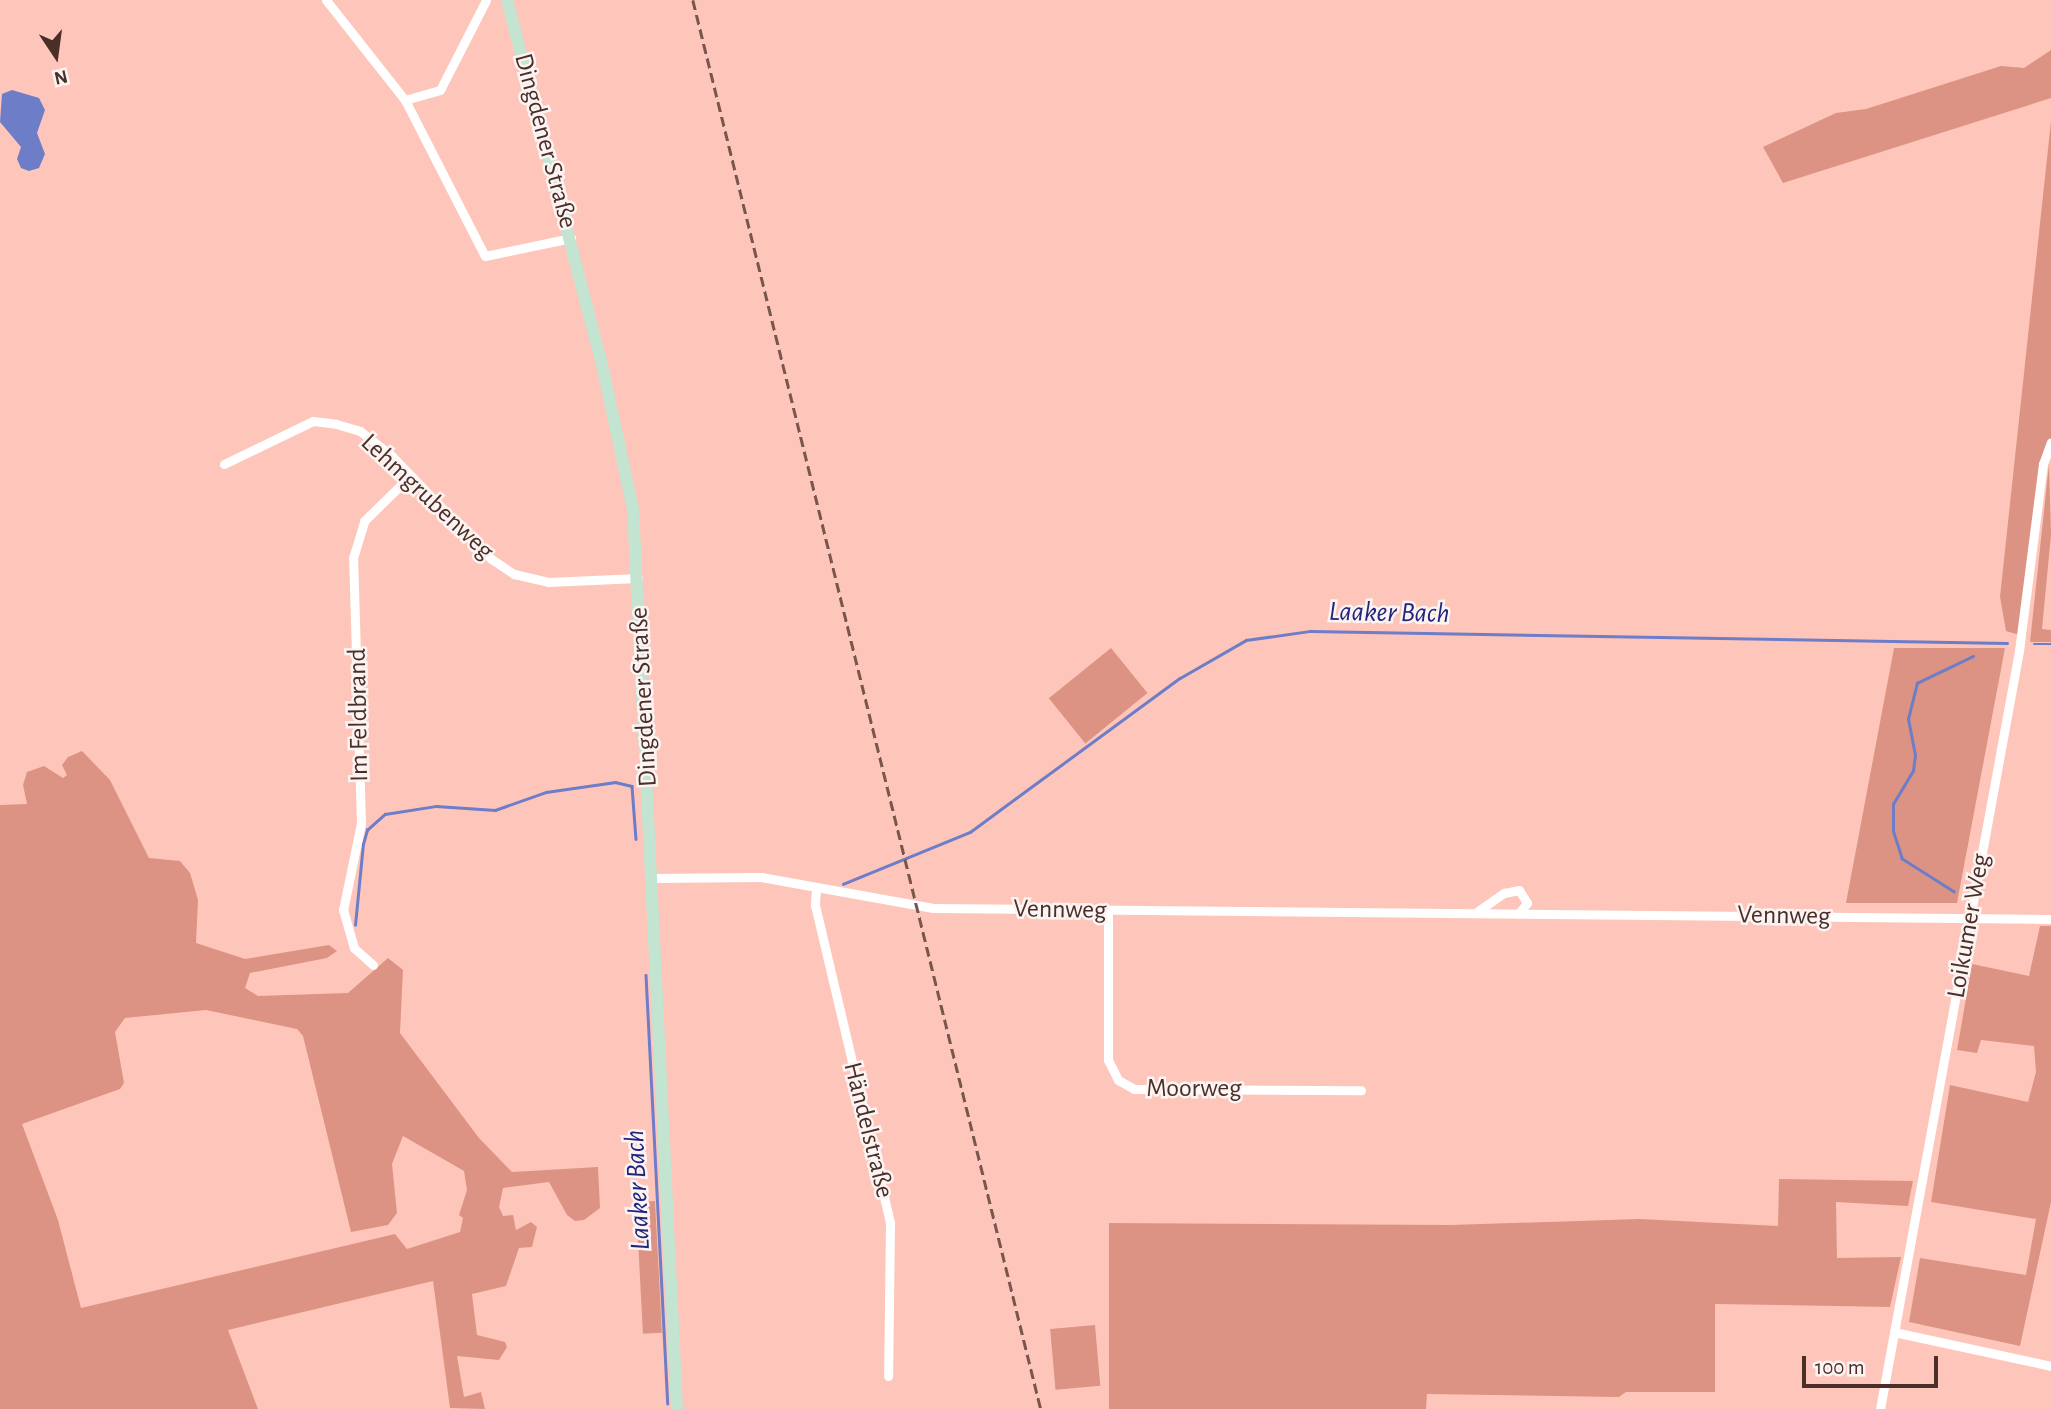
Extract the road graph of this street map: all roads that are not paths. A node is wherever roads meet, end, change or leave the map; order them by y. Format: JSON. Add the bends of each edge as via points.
{"nodes":[{"id":1,"x":326,"y":0,"type":"edge"},
{"id":2,"x":486,"y":0,"type":"edge"},
{"id":3,"x":507,"y":0,"type":"edge"},
{"id":4,"x":405,"y":100,"type":"junction"},
{"id":5,"x":571,"y":238,"type":"junction"},
{"id":6,"x":2051,"y":442,"type":"edge"},
{"id":7,"x":224,"y":464,"type":"dead end"},
{"id":8,"x":410,"y":476,"type":"junction"},
{"id":9,"x":638,"y":578,"type":"junction"},
{"id":10,"x":652,"y":878,"type":"junction"},
{"id":11,"x":816,"y":889,"type":"junction"},
{"id":12,"x":1108,"y":911,"type":"junction"},
{"id":13,"x":1470,"y":913,"type":"junction"},
{"id":14,"x":1518,"y":914,"type":"junction"},
{"id":15,"x":1971,"y":918,"type":"junction"},
{"id":16,"x":2051,"y":919,"type":"edge"},
{"id":17,"x":373,"y":965,"type":"dead end"},
{"id":18,"x":1360,"y":1090,"type":"dead end"},
{"id":19,"x":1894,"y":1332,"type":"junction"},
{"id":20,"x":2051,"y":1366,"type":"edge"},
{"id":21,"x":888,"y":1376,"type":"dead end"},
{"id":22,"x":677,"y":1409,"type":"edge"},
{"id":23,"x":1880,"y":1409,"type":"edge"}],
"edges":[{"from":1,"to":4,"type":"street"},
{"from":2,"to":4,"type":"street","via":[[440,90]]},
{"from":3,"to":5,"type":"main road","name":"Dingdener Straße"},
{"from":4,"to":5,"type":"street","via":[[485,256]]},
{"from":5,"to":9,"type":"main road","name":"Dingdener Straße","via":[[628,480]]},
{"from":6,"to":15,"type":"street","name":"Loikumer Weg","via":[[2043,464],[2019,651]]},
{"from":7,"to":8,"type":"street","name":"Lehmgrubenweg","via":[[313,421],[360,431]]},
{"from":8,"to":9,"type":"street","name":"Lehmgrubenweg","via":[[490,558],[514,574],[548,582]]},
{"from":8,"to":17,"type":"street","name":"Im Feldbrand","via":[[364,522],[353,558],[361,823],[344,910],[355,948]]},
{"from":9,"to":10,"type":"main road","name":"Dingdener Straße"},
{"from":10,"to":11,"type":"street","name":"Vennweg","via":[[738,876]]},
{"from":10,"to":22,"type":"main road","name":"Dingdener Straße"},
{"from":11,"to":12,"type":"street","name":"Vennweg","via":[[916,907]]},
{"from":11,"to":21,"type":"street","name":"Händelstraße","via":[[815,905],[890,1223]]},
{"from":12,"to":13,"type":"street","name":"Vennweg"},
{"from":12,"to":18,"type":"street","name":"Moorweg","via":[[1108,1060],[1118,1080],[1134,1089]]},
{"from":13,"to":14,"type":"street","name":"Vennweg"},
{"from":13,"to":14,"type":"street","name":"Vennweg","via":[[1489,908],[1511,890],[1526,897]]},
{"from":14,"to":15,"type":"street","name":"Vennweg"},
{"from":15,"to":16,"type":"street","name":"Vennweg"},
{"from":15,"to":19,"type":"street","name":"Loikumer Weg"},
{"from":19,"to":20,"type":"street"},
{"from":19,"to":23,"type":"street","name":"Loikumer Weg"}]}
